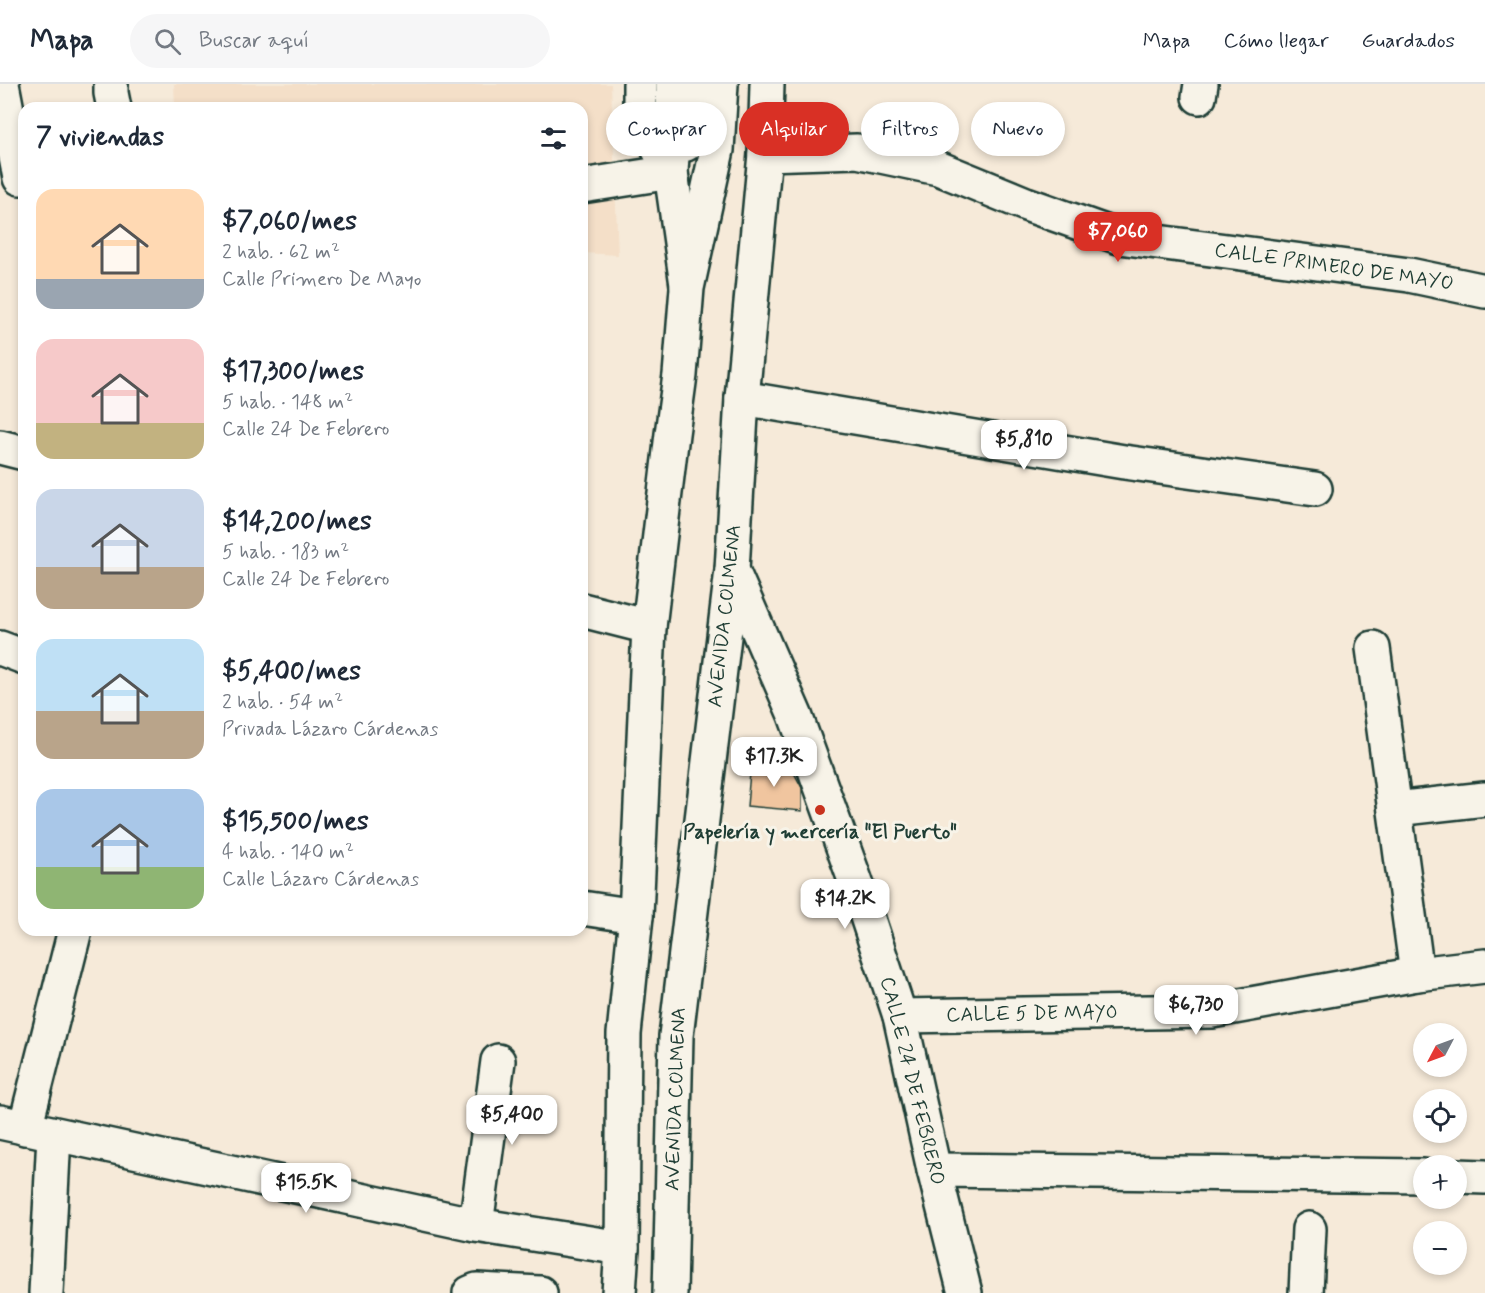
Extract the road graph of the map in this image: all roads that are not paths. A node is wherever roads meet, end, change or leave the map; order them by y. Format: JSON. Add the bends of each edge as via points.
{"nodes":[{"id":1,"x":2,"y":84,"type":"edge"},
{"id":2,"x":111,"y":84,"type":"edge"},
{"id":3,"x":640,"y":84,"type":"edge"},
{"id":4,"x":673,"y":84,"type":"edge"},
{"id":5,"x":696,"y":84,"type":"edge"},
{"id":6,"x":721,"y":84,"type":"edge"},
{"id":7,"x":767,"y":84,"type":"edge"},
{"id":8,"x":113,"y":102,"type":"edge"},
{"id":9,"x":766,"y":102,"type":"edge"},
{"id":10,"x":849,"y":151,"type":"edge"},
{"id":11,"x":765,"y":156,"type":"edge"},
{"id":12,"x":18,"y":168,"type":"edge"},
{"id":13,"x":671,"y":172,"type":"junction"},
{"id":14,"x":588,"y":185,"type":"edge"},
{"id":15,"x":687,"y":288,"type":"junction"},
{"id":16,"x":1485,"y":291,"type":"edge"},
{"id":17,"x":741,"y":398,"type":"junction"},
{"id":18,"x":0,"y":447,"type":"edge"},
{"id":19,"x":18,"y":452,"type":"edge"},
{"id":20,"x":1315,"y":489,"type":"dead end"},
{"id":21,"x":732,"y":570,"type":"junction"},
{"id":22,"x":588,"y":612,"type":"edge"},
{"id":23,"x":649,"y":627,"type":"junction"},
{"id":24,"x":0,"y":648,"type":"edge"},
{"id":25,"x":1373,"y":648,"type":"dead end"},
{"id":26,"x":18,"y":655,"type":"edge"},
{"id":27,"x":1485,"y":799,"type":"edge"},
{"id":28,"x":1395,"y":809,"type":"junction"},
{"id":29,"x":588,"y":909,"type":"edge"},
{"id":30,"x":636,"y":916,"type":"junction"},
{"id":31,"x":74,"y":936,"type":"edge"},
{"id":32,"x":1485,"y":966,"type":"edge"},
{"id":33,"x":1417,"y":974,"type":"junction"},
{"id":34,"x":900,"y":1016,"type":"junction"},
{"id":35,"x":498,"y":1061,"type":"dead end"},
{"id":36,"x":26,"y":1128,"type":"edge"},
{"id":37,"x":934,"y":1170,"type":"junction"},
{"id":38,"x":1413,"y":1176,"type":"edge"},
{"id":39,"x":1467,"y":1176,"type":"edge"},
{"id":40,"x":1485,"y":1177,"type":"edge"},
{"id":41,"x":476,"y":1225,"type":"junction"},
{"id":42,"x":1309,"y":1229,"type":"dead end"},
{"id":43,"x":622,"y":1248,"type":"junction"},
{"id":44,"x":46,"y":1293,"type":"edge"},
{"id":45,"x":470,"y":1293,"type":"edge"},
{"id":46,"x":540,"y":1293,"type":"edge"},
{"id":47,"x":619,"y":1293,"type":"edge"},
{"id":48,"x":670,"y":1293,"type":"edge"},
{"id":49,"x":964,"y":1293,"type":"edge"},
{"id":50,"x":1306,"y":1293,"type":"edge"}],
"edges":[{"from":1,"to":12,"type":"street"},
{"from":2,"to":8,"type":"street"},
{"from":3,"to":13,"type":"street","via":[[640,114]]},
{"from":4,"to":13,"type":"street"},
{"from":5,"to":13,"type":"street","via":[[696,124]]},
{"from":6,"to":15,"type":"street","via":[[717,150]]},
{"from":7,"to":9,"type":"street","name":"AVENIDA COLMENA"},
{"from":10,"to":16,"type":"street","name":"CALLE PRIMERO DE MAYO","via":[[938,168],[1119,237],[1409,274]]},
{"from":11,"to":17,"type":"street","name":"AVENIDA COLMENA"},
{"from":13,"to":14,"type":"street"},
{"from":13,"to":15,"type":"street"},
{"from":15,"to":23,"type":"street"},
{"from":17,"to":20,"type":"street","via":[[1124,462]]},
{"from":17,"to":21,"type":"street","name":"AVENIDA COLMENA"},
{"from":18,"to":19,"type":"street"},
{"from":21,"to":34,"type":"street","name":"CALLE 24 DE FEBRERO","via":[[795,715]]},
{"from":21,"to":48,"type":"street","name":"AVENIDA COLMENA","via":[[675,1036]]},
{"from":22,"to":23,"type":"street"},
{"from":23,"to":30,"type":"street"},
{"from":24,"to":26,"type":"street"},
{"from":25,"to":28,"type":"street"},
{"from":27,"to":28,"type":"street"},
{"from":28,"to":33,"type":"street"},
{"from":29,"to":30,"type":"street"},
{"from":30,"to":43,"type":"street","via":[[624,1034]]},
{"from":31,"to":36,"type":"street"},
{"from":32,"to":33,"type":"street","name":"CALLE 5 DE MAYO"},
{"from":33,"to":34,"type":"street","name":"CALLE 5 DE MAYO","via":[[1212,1011]]},
{"from":34,"to":37,"type":"street","name":"CALLE 24 DE FEBRERO"},
{"from":35,"to":41,"type":"street"},
{"from":36,"to":41,"type":"street"},
{"from":36,"to":44,"type":"street"},
{"from":37,"to":38,"type":"street"},
{"from":37,"to":49,"type":"street","name":"CALLE 24 DE FEBRERO"},
{"from":39,"to":40,"type":"street"},
{"from":41,"to":43,"type":"street"},
{"from":42,"to":50,"type":"street"},
{"from":43,"to":47,"type":"street"},
{"from":45,"to":46,"type":"street"}]}
